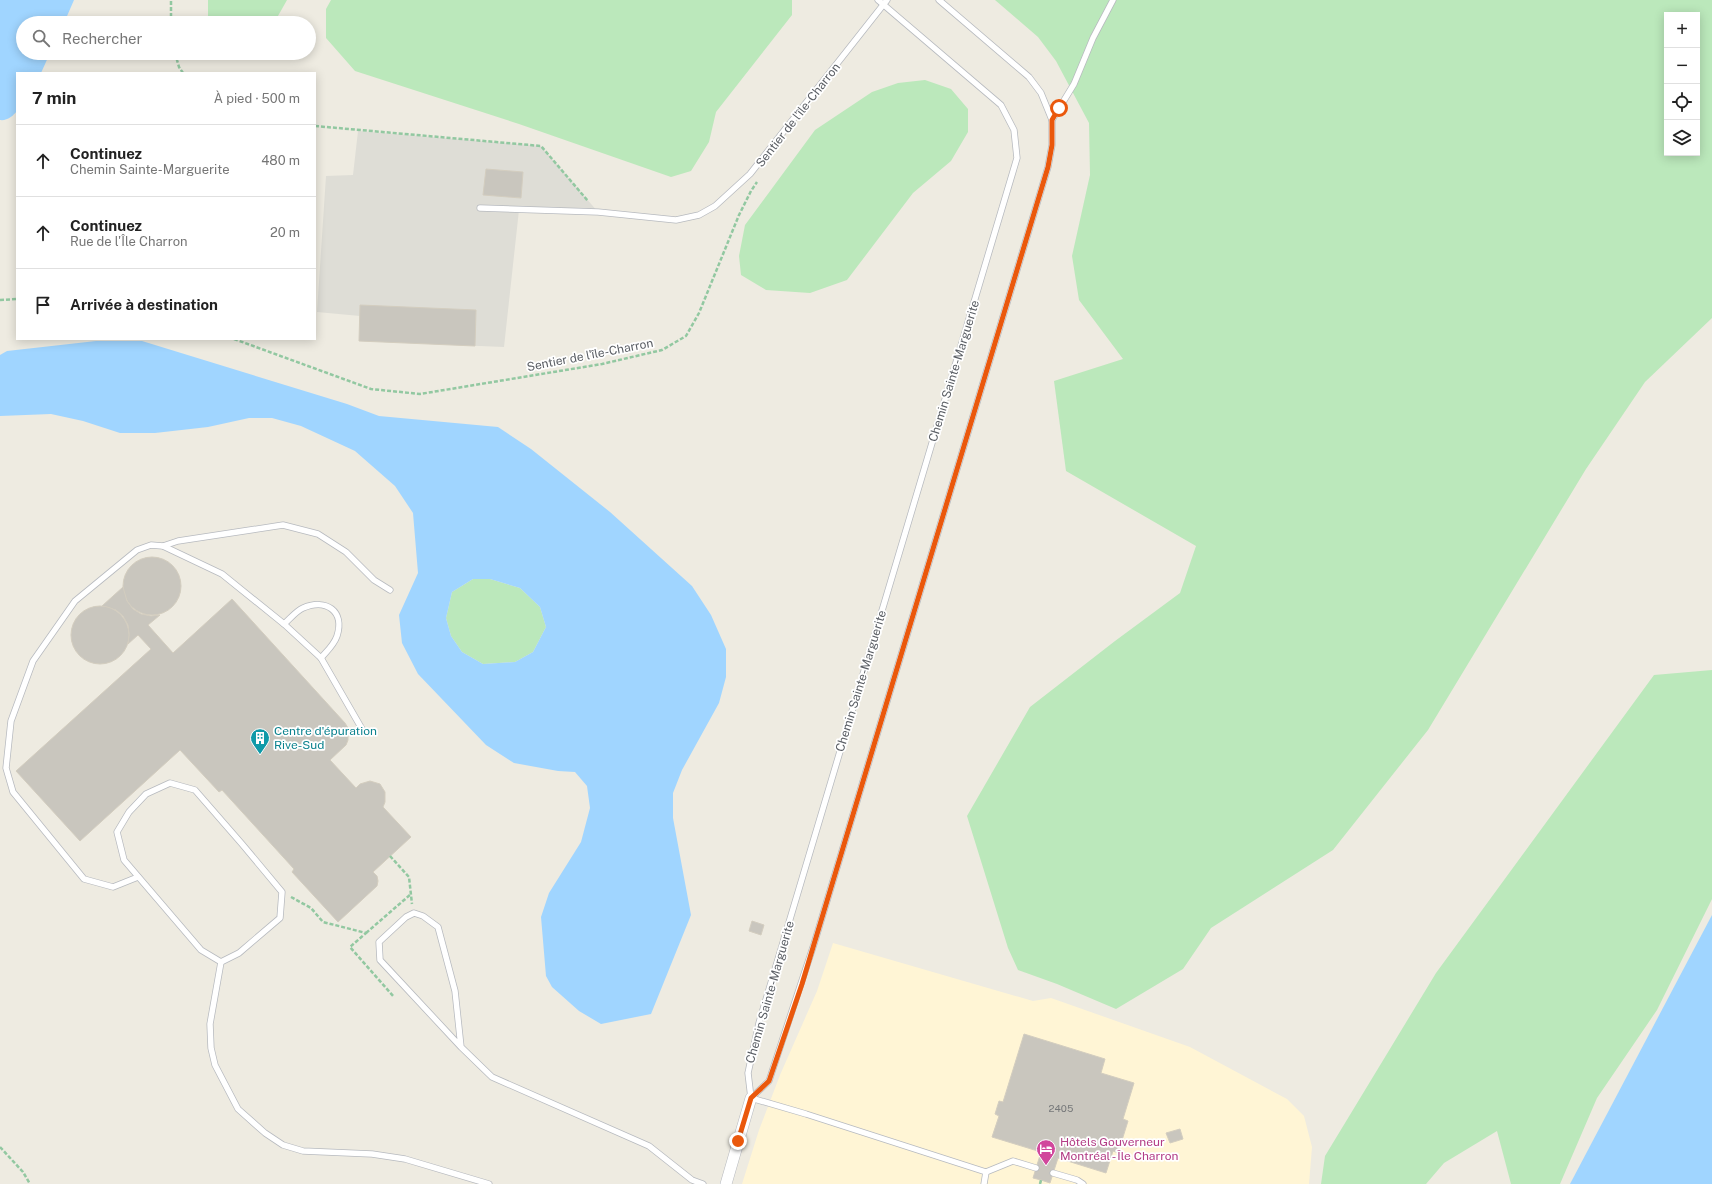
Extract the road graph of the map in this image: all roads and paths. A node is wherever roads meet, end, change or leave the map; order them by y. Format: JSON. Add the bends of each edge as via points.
{"nodes":[{"id":1,"x":171,"y":0,"type":"edge"},
{"id":2,"x":878,"y":0,"type":"edge"},
{"id":3,"x":939,"y":0,"type":"edge"},
{"id":4,"x":1113,"y":0,"type":"edge"},
{"id":5,"x":885,"y":2,"type":"edge"},
{"id":6,"x":171,"y":16,"type":"edge"},
{"id":7,"x":177,"y":60,"type":"edge"},
{"id":8,"x":182,"y":72,"type":"edge"},
{"id":9,"x":1052,"y":120,"type":"junction"},
{"id":10,"x":316,"y":126,"type":"edge"},
{"id":11,"x":760,"y":178,"type":"dead end"},
{"id":12,"x":480,"y":208,"type":"dead end"},
{"id":13,"x":598,"y":212,"type":"junction"},
{"id":14,"x":16,"y":299,"type":"edge"},
{"id":15,"x":0,"y":300,"type":"edge"},
{"id":16,"x":237,"y":340,"type":"edge"},
{"id":17,"x":163,"y":546,"type":"junction"},
{"id":18,"x":390,"y":590,"type":"dead end"},
{"id":19,"x":284,"y":624,"type":"junction"},
{"id":20,"x":320,"y":658,"type":"junction"},
{"id":21,"x":362,"y":729,"type":"dead end"},
{"id":22,"x":390,"y":856,"type":"dead end"},
{"id":23,"x":138,"y":877,"type":"junction"},
{"id":24,"x":282,"y":892,"type":"junction"},
{"id":25,"x":411,"y":894,"type":"junction"},
{"id":26,"x":414,"y":913,"type":"junction"},
{"id":27,"x":366,"y":933,"type":"junction"},
{"id":28,"x":220,"y":962,"type":"junction"},
{"id":29,"x":394,"y":997,"type":"dead end"},
{"id":30,"x":461,"y":1047,"type":"junction"},
{"id":31,"x":751,"y":1098,"type":"junction"},
{"id":32,"x":0,"y":1147,"type":"edge"},
{"id":33,"x":1036,"y":1168,"type":"dead end"},
{"id":34,"x":986,"y":1172,"type":"junction"},
{"id":35,"x":1053,"y":1173,"type":"dead end"},
{"id":36,"x":692,"y":1180,"type":"junction"},
{"id":37,"x":30,"y":1184,"type":"edge"},
{"id":38,"x":489,"y":1184,"type":"edge"},
{"id":39,"x":686,"y":1184,"type":"edge"},
{"id":40,"x":703,"y":1184,"type":"edge"},
{"id":41,"x":726,"y":1184,"type":"edge"},
{"id":42,"x":984,"y":1184,"type":"edge"},
{"id":43,"x":1083,"y":1184,"type":"edge"}],
"edges":[{"from":1,"to":6,"type":"path"},
{"from":2,"to":5,"type":"lane","name":"Chemin Sainte-Marguerite"},
{"from":3,"to":9,"type":"lane","name":"Chemin Sainte-Marguerite","via":[[1029,77],[1041,93]]},
{"from":4,"to":9,"type":"lane","via":[[1093,38],[1074,84]]},
{"from":5,"to":13,"type":"lane","via":[[750,174],[715,206],[699,215],[676,220]]},
{"from":5,"to":31,"type":"lane","name":"Chemin Sainte-Marguerite","via":[[1001,105],[1014,130],[1017,158],[760,1023],[748,1073]]},
{"from":7,"to":8,"type":"path"},
{"from":9,"to":31,"type":"lane","name":"Chemin Sainte-Marguerite","via":[[1052,145],[1048,167],[814,944],[769,1081]]},
{"from":10,"to":13,"type":"path","via":[[541,146]]},
{"from":11,"to":16,"type":"path","name":"Sentier de l'île-Charron","via":[[739,215],[699,314],[686,336],[662,350],[602,364],[420,394],[371,389]]},
{"from":12,"to":13,"type":"lane"},
{"from":14,"to":15,"type":"path"},
{"from":17,"to":18,"type":"lane","via":[[178,541],[283,525],[318,534],[346,552],[374,580]]},
{"from":17,"to":19,"type":"lane","via":[[222,574]]},
{"from":17,"to":23,"type":"lane","via":[[151,545],[137,550],[75,601],[33,661],[10,721],[6,768],[13,792],[84,879],[113,887]]},
{"from":19,"to":20,"type":"lane"},
{"from":19,"to":20,"type":"lane","via":[[302,608],[321,604],[331,608],[338,616],[337,637]]},
{"from":20,"to":21,"type":"lane"},
{"from":22,"to":25,"type":"path","via":[[409,877]]},
{"from":23,"to":24,"type":"lane","via":[[124,860],[117,832],[129,812],[146,794],[170,783],[195,790]]},
{"from":23,"to":28,"type":"lane","via":[[201,950]]},
{"from":24,"to":27,"type":"path","via":[[311,908],[323,922]]},
{"from":24,"to":28,"type":"lane","via":[[280,918],[239,953]]},
{"from":25,"to":26,"type":"path"},
{"from":25,"to":27,"type":"path"},
{"from":26,"to":30,"type":"lane","via":[[423,916],[438,928],[455,991]]},
{"from":26,"to":30,"type":"lane","via":[[406,917],[379,942],[380,960]]},
{"from":27,"to":29,"type":"path","via":[[350,947]]},
{"from":28,"to":38,"type":"lane","via":[[210,1024],[215,1065],[238,1109],[265,1132],[283,1145],[303,1152],[372,1154],[405,1159]]},
{"from":30,"to":36,"type":"lane","via":[[492,1077],[649,1146]]},
{"from":31,"to":34,"type":"lane"},
{"from":31,"to":41,"type":"street"},
{"from":32,"to":37,"type":"path","via":[[23,1172]]},
{"from":33,"to":34,"type":"lane","via":[[1014,1161]]},
{"from":34,"to":42,"type":"lane"},
{"from":35,"to":43,"type":"lane","via":[[1078,1180]]},
{"from":36,"to":39,"type":"lane"},
{"from":36,"to":40,"type":"lane"}]}
